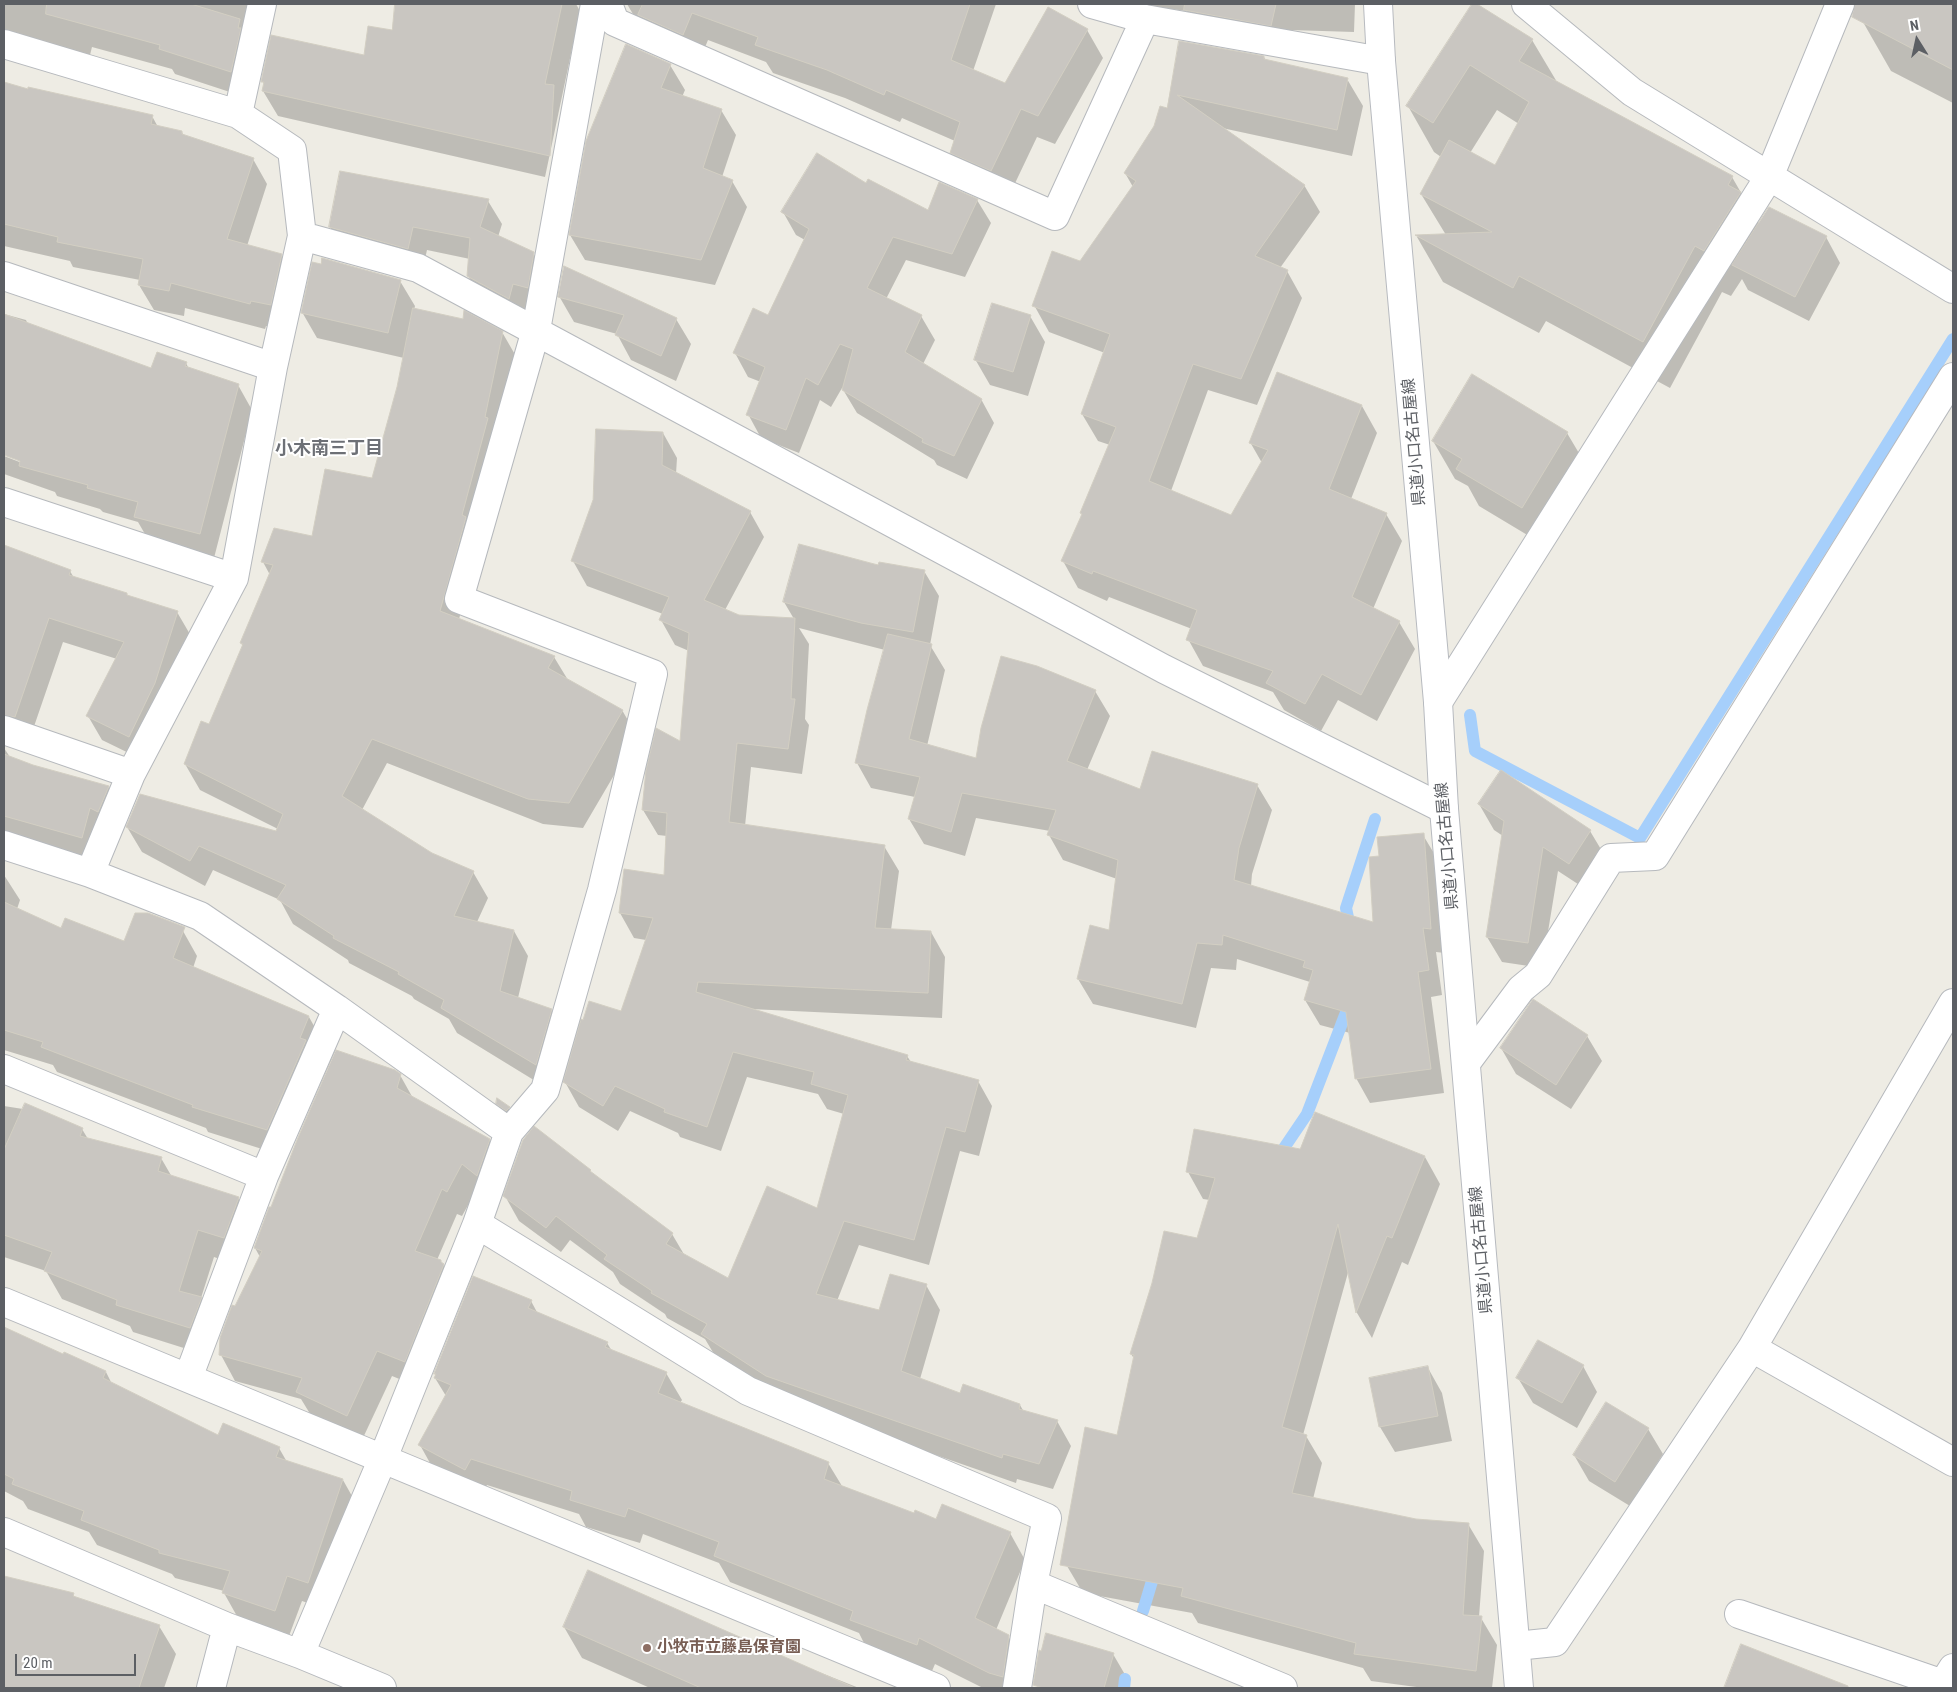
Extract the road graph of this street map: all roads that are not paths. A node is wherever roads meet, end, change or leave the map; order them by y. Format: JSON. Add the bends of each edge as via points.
{"nodes":[{"id":1,"x":262,"y":4,"type":"edge"},
{"id":2,"x":595,"y":4,"type":"edge"},
{"id":3,"x":608,"y":4,"type":"edge"},
{"id":4,"x":1092,"y":4,"type":"edge"},
{"id":5,"x":1378,"y":4,"type":"edge"},
{"id":6,"x":1526,"y":4,"type":"edge"},
{"id":7,"x":1840,"y":4,"type":"edge"},
{"id":8,"x":1144,"y":19,"type":"junction"},
{"id":9,"x":4,"y":44,"type":"edge"},
{"id":10,"x":1381,"y":61,"type":"junction"},
{"id":11,"x":238,"y":114,"type":"junction"},
{"id":12,"x":1769,"y":177,"type":"junction"},
{"id":13,"x":302,"y":236,"type":"junction"},
{"id":14,"x":4,"y":276,"type":"edge"},
{"id":15,"x":1953,"y":289,"type":"edge"},
{"id":16,"x":536,"y":330,"type":"junction"},
{"id":17,"x":273,"y":367,"type":"junction"},
{"id":18,"x":1953,"y":377,"type":"edge"},
{"id":19,"x":4,"y":502,"type":"edge"},
{"id":20,"x":234,"y":578,"type":"junction"},
{"id":21,"x":1438,"y":702,"type":"junction"},
{"id":22,"x":4,"y":730,"type":"edge"},
{"id":23,"x":131,"y":774,"type":"junction"},
{"id":24,"x":1444,"y":809,"type":"junction"},
{"id":25,"x":4,"y":845,"type":"edge"},
{"id":26,"x":90,"y":873,"type":"junction"},
{"id":27,"x":1953,"y":1003,"type":"edge"},
{"id":28,"x":337,"y":1010,"type":"junction"},
{"id":29,"x":1466,"y":1063,"type":"junction"},
{"id":30,"x":4,"y":1069,"type":"edge"},
{"id":31,"x":509,"y":1132,"type":"junction"},
{"id":32,"x":264,"y":1176,"type":"junction"},
{"id":33,"x":477,"y":1224,"type":"junction"},
{"id":34,"x":4,"y":1302,"type":"edge"},
{"id":35,"x":1752,"y":1348,"type":"junction"},
{"id":36,"x":188,"y":1378,"type":"junction"},
{"id":37,"x":383,"y":1458,"type":"junction"},
{"id":38,"x":1953,"y":1462,"type":"edge"},
{"id":39,"x":4,"y":1532,"type":"edge"},
{"id":40,"x":1033,"y":1584,"type":"junction"},
{"id":41,"x":1739,"y":1614,"type":"dead end"},
{"id":42,"x":227,"y":1627,"type":"junction"},
{"id":43,"x":1516,"y":1646,"type":"junction"},
{"id":44,"x":300,"y":1654,"type":"junction"},
{"id":45,"x":1953,"y":1668,"type":"edge"},
{"id":46,"x":211,"y":1688,"type":"edge"},
{"id":47,"x":382,"y":1688,"type":"edge"},
{"id":48,"x":936,"y":1688,"type":"edge"},
{"id":49,"x":1017,"y":1688,"type":"edge"},
{"id":50,"x":1283,"y":1688,"type":"edge"},
{"id":51,"x":1519,"y":1688,"type":"edge"}],
"edges":[{"from":1,"to":11,"type":"street"},
{"from":2,"to":16,"type":"street"},
{"from":3,"to":8,"type":"street","via":[[615,22],[1055,216]]},
{"from":4,"to":8,"type":"street"},
{"from":5,"to":10,"type":"street","name":"県道小口名古屋線"},
{"from":6,"to":12,"type":"street","via":[[1632,92]]},
{"from":7,"to":12,"type":"street"},
{"from":8,"to":10,"type":"street"},
{"from":9,"to":11,"type":"street"},
{"from":10,"to":21,"type":"street","name":"県道小口名古屋線"},
{"from":11,"to":13,"type":"street","via":[[292,150]]},
{"from":12,"to":15,"type":"street"},
{"from":12,"to":21,"type":"street"},
{"from":13,"to":16,"type":"street","via":[[418,268]]},
{"from":13,"to":17,"type":"street"},
{"from":14,"to":17,"type":"street"},
{"from":16,"to":24,"type":"street","via":[[1164,669]]},
{"from":16,"to":31,"type":"street","via":[[459,599],[653,674],[602,890],[545,1090]]},
{"from":17,"to":20,"type":"street"},
{"from":18,"to":29,"type":"street","via":[[1655,856],[1611,858],[1538,975],[1521,989]]},
{"from":19,"to":20,"type":"street"},
{"from":20,"to":23,"type":"street"},
{"from":21,"to":24,"type":"street","name":"県道小口名古屋線"},
{"from":22,"to":23,"type":"street"},
{"from":23,"to":26,"type":"street"},
{"from":24,"to":29,"type":"street","name":"県道小口名古屋線"},
{"from":25,"to":26,"type":"street"},
{"from":26,"to":28,"type":"street","via":[[200,916]]},
{"from":27,"to":35,"type":"street"},
{"from":28,"to":31,"type":"street"},
{"from":28,"to":32,"type":"street"},
{"from":29,"to":43,"type":"street","name":"県道小口名古屋線"},
{"from":30,"to":32,"type":"street"},
{"from":31,"to":33,"type":"street"},
{"from":32,"to":36,"type":"street"},
{"from":33,"to":37,"type":"street"},
{"from":33,"to":40,"type":"street","via":[[748,1392],[1047,1518]]},
{"from":34,"to":36,"type":"street"},
{"from":35,"to":38,"type":"street"},
{"from":35,"to":43,"type":"street","via":[[1555,1642]]},
{"from":36,"to":37,"type":"street"},
{"from":37,"to":44,"type":"street"},
{"from":37,"to":48,"type":"street"},
{"from":39,"to":42,"type":"street"},
{"from":40,"to":49,"type":"street"},
{"from":40,"to":50,"type":"street"},
{"from":41,"to":45,"type":"street","via":[[1943,1684]]},
{"from":42,"to":44,"type":"street"},
{"from":42,"to":46,"type":"street"},
{"from":43,"to":51,"type":"street","name":"県道小口名古屋線"},
{"from":44,"to":47,"type":"street"}]}
